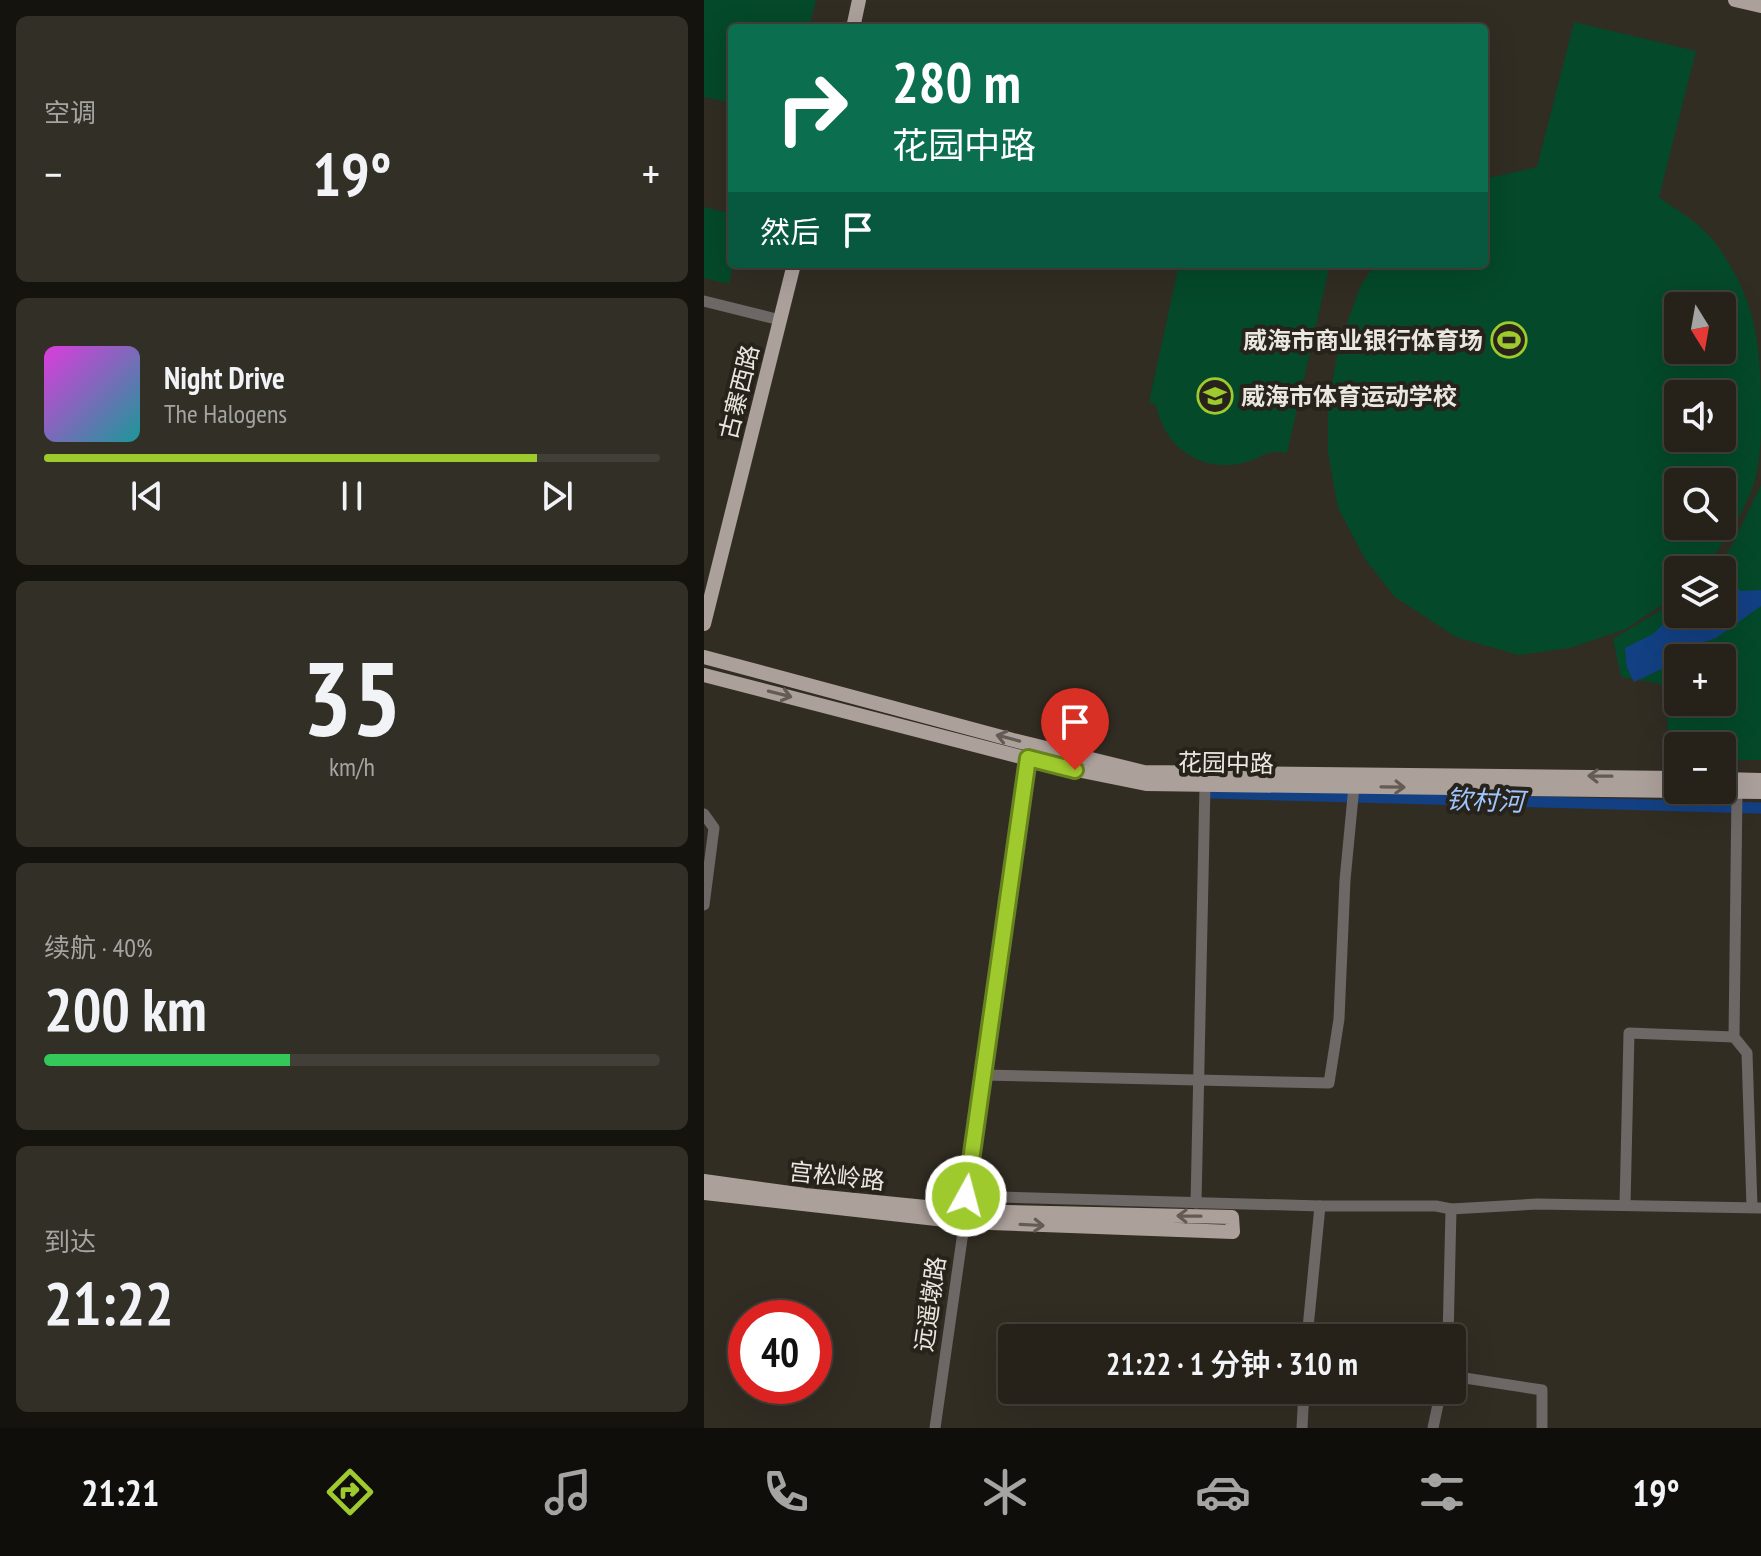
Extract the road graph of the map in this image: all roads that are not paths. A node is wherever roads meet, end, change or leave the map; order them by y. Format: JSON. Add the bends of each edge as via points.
{"nodes":[{"id":1,"x":859,"y":0,"type":"edge"},
{"id":2,"x":1735,"y":0,"type":"edge"},
{"id":3,"x":1761,"y":6,"type":"edge"},
{"id":4,"x":854,"y":24,"type":"edge"},
{"id":5,"x":793,"y":268,"type":"edge"},
{"id":6,"x":704,"y":301,"type":"edge"},
{"id":7,"x":780,"y":320,"type":"junction"},
{"id":8,"x":704,"y":624,"type":"edge"},
{"id":9,"x":704,"y":657,"type":"edge"},
{"id":10,"x":704,"y":675,"type":"edge"},
{"id":11,"x":1028,"y":758,"type":"junction"},
{"id":12,"x":1664,"y":778,"type":"edge"},
{"id":13,"x":1736,"y":779,"type":"edge"},
{"id":14,"x":1761,"y":780,"type":"edge"},
{"id":15,"x":1205,"y":785,"type":"junction"},
{"id":16,"x":1761,"y":792,"type":"edge"},
{"id":17,"x":1354,"y":793,"type":"junction"},
{"id":18,"x":1737,"y":796,"type":"junction"},
{"id":19,"x":704,"y":814,"type":"edge"},
{"id":20,"x":704,"y":905,"type":"edge"},
{"id":21,"x":1734,"y":1037,"type":"junction"},
{"id":22,"x":982,"y":1075,"type":"junction"},
{"id":23,"x":1196,"y":1078,"type":"junction"},
{"id":24,"x":704,"y":1181,"type":"edge"},
{"id":25,"x":704,"y":1193,"type":"edge"},
{"id":26,"x":1196,"y":1203,"type":"junction"},
{"id":27,"x":1625,"y":1205,"type":"junction"},
{"id":28,"x":1320,"y":1206,"type":"junction"},
{"id":29,"x":1757,"y":1208,"type":"edge"},
{"id":30,"x":1451,"y":1209,"type":"junction"},
{"id":31,"x":965,"y":1210,"type":"junction"},
{"id":32,"x":1308,"y":1324,"type":"edge"},
{"id":33,"x":1448,"y":1324,"type":"edge"},
{"id":34,"x":1466,"y":1378,"type":"edge"},
{"id":35,"x":1303,"y":1404,"type":"edge"},
{"id":36,"x":1438,"y":1404,"type":"edge"},
{"id":37,"x":935,"y":1428,"type":"edge"},
{"id":38,"x":1302,"y":1428,"type":"edge"},
{"id":39,"x":1433,"y":1428,"type":"edge"},
{"id":40,"x":1542,"y":1428,"type":"edge"}],
"edges":[{"from":1,"to":4,"type":"main road"},
{"from":2,"to":3,"type":"main road"},
{"from":5,"to":7,"type":"main road","name":"古寨西路"},
{"from":6,"to":7,"type":"street"},
{"from":7,"to":8,"type":"main road","name":"古寨西路"},
{"from":12,"to":9,"type":"main road","one_way":true,"via":[[1144,772]]},
{"from":10,"to":11,"type":"main road","name":"花园中路","one_way":true},
{"from":11,"to":15,"type":"main road","name":"花园中路","via":[[1146,784]]},
{"from":11,"to":22,"type":"street","name":"远遥墩路"},
{"from":13,"to":14,"type":"main road"},
{"from":15,"to":17,"type":"main road","name":"花园中路"},
{"from":15,"to":23,"type":"street"},
{"from":16,"to":18,"type":"main road","name":"花园中路"},
{"from":17,"to":18,"type":"main road","name":"花园中路","one_way":true},
{"from":17,"to":23,"type":"street","via":[[1339,1019],[1329,1083]]},
{"from":18,"to":21,"type":"street"},
{"from":19,"to":20,"type":"street","via":[[714,828]]},
{"from":21,"to":27,"type":"street","via":[[1629,1033]]},
{"from":21,"to":29,"type":"street","via":[[1747,1053]]},
{"from":22,"to":23,"type":"street"},
{"from":22,"to":31,"type":"street","name":"远遥墩路"},
{"from":23,"to":26,"type":"street"},
{"from":24,"to":31,"type":"main road","name":"宫松岭路"},
{"from":25,"to":31,"type":"main road"},
{"from":26,"to":28,"type":"street"},
{"from":26,"to":31,"type":"street"},
{"from":27,"to":29,"type":"street"},
{"from":27,"to":30,"type":"street"},
{"from":28,"to":30,"type":"street"},
{"from":28,"to":32,"type":"street"},
{"from":30,"to":33,"type":"street"},
{"from":31,"to":31,"type":"main road","one_way":true,"via":[[1233,1232],[1232,1217]]},
{"from":31,"to":37,"type":"street","name":"远遥墩路"},
{"from":34,"to":40,"type":"street","via":[[1542,1390]]},
{"from":35,"to":38,"type":"street"},
{"from":36,"to":39,"type":"street"}]}
